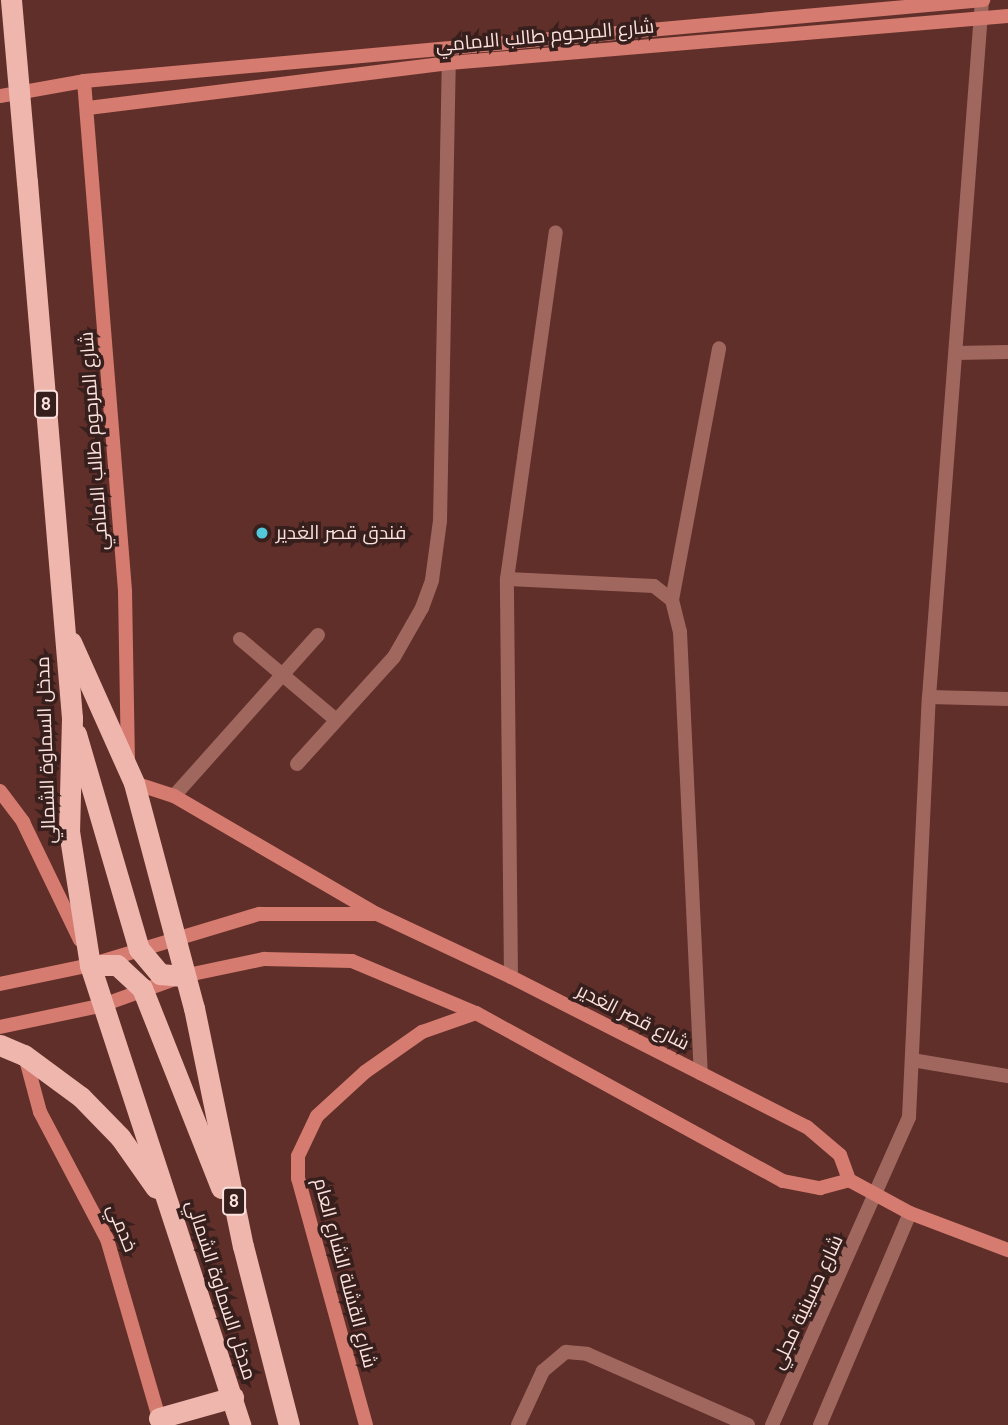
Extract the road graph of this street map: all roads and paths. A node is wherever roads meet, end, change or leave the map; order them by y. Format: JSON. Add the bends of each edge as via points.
{"nodes":[{"id":1,"x":11,"y":0,"type":"edge"},
{"id":2,"x":982,"y":0,"type":"edge"},
{"id":3,"x":982,"y":16,"type":"junction"},
{"id":4,"x":1008,"y":16,"type":"edge"},
{"id":5,"x":449,"y":63,"type":"junction"},
{"id":6,"x":85,"y":81,"type":"junction"},
{"id":7,"x":0,"y":96,"type":"edge"},
{"id":8,"x":88,"y":108,"type":"junction"},
{"id":9,"x":556,"y":232,"type":"dead end"},
{"id":10,"x":719,"y":348,"type":"dead end"},
{"id":11,"x":1008,"y":352,"type":"edge"},
{"id":12,"x":956,"y":353,"type":"junction"},
{"id":13,"x":507,"y":579,"type":"junction"},
{"id":14,"x":672,"y":600,"type":"junction"},
{"id":15,"x":64,"y":627,"type":"junction"},
{"id":16,"x":318,"y":635,"type":"dead end"},
{"id":17,"x":240,"y":639,"type":"dead end"},
{"id":18,"x":284,"y":676,"type":"junction"},
{"id":19,"x":929,"y":697,"type":"junction"},
{"id":20,"x":1008,"y":699,"type":"edge"},
{"id":21,"x":72,"y":718,"type":"junction"},
{"id":22,"x":335,"y":719,"type":"junction"},
{"id":23,"x":297,"y":764,"type":"dead end"},
{"id":24,"x":131,"y":777,"type":"junction"},
{"id":25,"x":0,"y":791,"type":"edge"},
{"id":26,"x":174,"y":796,"type":"junction"},
{"id":27,"x":377,"y":915,"type":"junction"},
{"id":28,"x":173,"y":939,"type":"junction"},
{"id":29,"x":139,"y":949,"type":"junction"},
{"id":30,"x":90,"y":965,"type":"junction"},
{"id":31,"x":183,"y":976,"type":"junction"},
{"id":32,"x":511,"y":977,"type":"junction"},
{"id":33,"x":0,"y":984,"type":"edge"},
{"id":34,"x":142,"y":988,"type":"junction"},
{"id":35,"x":100,"y":1006,"type":"junction"},
{"id":36,"x":476,"y":1013,"type":"junction"},
{"id":37,"x":0,"y":1027,"type":"edge"},
{"id":38,"x":0,"y":1045,"type":"edge"},
{"id":39,"x":24,"y":1055,"type":"junction"},
{"id":40,"x":912,"y":1060,"type":"junction"},
{"id":41,"x":701,"y":1074,"type":"junction"},
{"id":42,"x":1008,"y":1076,"type":"edge"},
{"id":43,"x":849,"y":1180,"type":"junction"},
{"id":44,"x":877,"y":1195,"type":"junction"},
{"id":45,"x":910,"y":1213,"type":"junction"},
{"id":46,"x":243,"y":1246,"type":"junction"},
{"id":47,"x":1008,"y":1250,"type":"edge"},
{"id":48,"x":200,"y":1294,"type":"junction"},
{"id":49,"x":233,"y":1397,"type":"junction"},
{"id":50,"x":160,"y":1422,"type":"edge"},
{"id":51,"x":240,"y":1425,"type":"edge"},
{"id":52,"x":289,"y":1425,"type":"edge"},
{"id":53,"x":366,"y":1425,"type":"edge"},
{"id":54,"x":518,"y":1425,"type":"edge"},
{"id":55,"x":748,"y":1425,"type":"edge"},
{"id":56,"x":772,"y":1425,"type":"edge"},
{"id":57,"x":820,"y":1425,"type":"edge"}],
"edges":[{"from":1,"to":15,"type":"highway","number":"8","bridge":true},
{"from":2,"to":3,"type":"street","name":"شارع حسينية مجلي"},
{"from":2,"to":6,"type":"main road","name":"شارع المرحوم طالب الامامي"},
{"from":3,"to":4,"type":"main road","name":"شارع المرحوم طالب الامامي"},
{"from":3,"to":5,"type":"main road","name":"شارع المرحوم طالب الامامي"},
{"from":3,"to":12,"type":"street","name":"شارع حسينية مجلي"},
{"from":5,"to":8,"type":"main road","name":"شارع المرحوم طالب الامامي"},
{"from":5,"to":22,"type":"street","via":[[437,551],[432,580],[410,633],[394,657]]},
{"from":6,"to":7,"type":"main road","name":"شارع المرحوم طالب الامامي"},
{"from":6,"to":8,"type":"main road","name":"شارع المرحوم طالب الامامي"},
{"from":8,"to":24,"type":"main road","name":"شارع المرحوم طالب الامامي","via":[[125,591]]},
{"from":9,"to":13,"type":"street"},
{"from":10,"to":14,"type":"street"},
{"from":11,"to":12,"type":"street"},
{"from":12,"to":19,"type":"street","name":"شارع حسينية مجلي"},
{"from":13,"to":14,"type":"street","via":[[654,586]]},
{"from":13,"to":32,"type":"street"},
{"from":14,"to":41,"type":"street","via":[[680,632]]},
{"from":15,"to":21,"type":"highway","name":"مدخل السماوة الشمالي","number":"8"},
{"from":15,"to":24,"type":"highway","name":"مدخل السماوة الشمالي","number":"8"},
{"from":16,"to":18,"type":"street"},
{"from":17,"to":18,"type":"street"},
{"from":18,"to":22,"type":"street"},
{"from":18,"to":26,"type":"street"},
{"from":19,"to":20,"type":"street"},
{"from":19,"to":40,"type":"street","name":"شارع حسينية مجلي"},
{"from":21,"to":29,"type":"highway"},
{"from":21,"to":30,"type":"highway","name":"مدخل السماوة الشمالي","number":"8","via":[[69,831]]},
{"from":22,"to":23,"type":"street"},
{"from":24,"to":26,"type":"main road","name":"شارع قصر الغدير"},
{"from":24,"to":28,"type":"highway","name":"مدخل السماوة الشمالي","number":"8"},
{"from":25,"to":30,"type":"main road","via":[[41,857]]},
{"from":26,"to":27,"type":"main road","name":"شارع قصر الغدير"},
{"from":27,"to":28,"type":"main road","via":[[259,914]]},
{"from":27,"to":32,"type":"main road","name":"شارع قصر الغدير"},
{"from":28,"to":29,"type":"main road"},
{"from":28,"to":31,"type":"highway","name":"مدخل السماوة الشمالي","number":"8"},
{"from":29,"to":30,"type":"main road"},
{"from":29,"to":31,"type":"highway","via":[[160,974]]},
{"from":30,"to":33,"type":"main road"},
{"from":30,"to":34,"type":"highway","via":[[117,965]]},
{"from":30,"to":35,"type":"highway","name":"مدخل السماوة الشمالي","number":"8"},
{"from":31,"to":34,"type":"main road"},
{"from":31,"to":36,"type":"main road","via":[[264,959],[352,961]]},
{"from":31,"to":46,"type":"highway","name":"مدخل السماوة الشمالي","number":"8","via":[[194,1008]]},
{"from":32,"to":41,"type":"main road","name":"شارع قصر الغدير"},
{"from":34,"to":35,"type":"main road"},
{"from":34,"to":46,"type":"highway"},
{"from":35,"to":37,"type":"main road"},
{"from":35,"to":48,"type":"highway","name":"مدخل السماوة الشمالي","number":"8"},
{"from":36,"to":43,"type":"main road","via":[[783,1181],[820,1188]]},
{"from":36,"to":53,"type":"main road","name":"شارع القشلة الشارع العام","via":[[422,1032],[365,1072],[317,1116],[298,1156],[298,1178]]},
{"from":38,"to":39,"type":"highway"},
{"from":39,"to":48,"type":"highway","via":[[81,1097],[120,1137],[158,1190]]},
{"from":39,"to":50,"type":"main road","name":"خدمي","via":[[40,1112],[107,1240]]},
{"from":40,"to":42,"type":"street"},
{"from":40,"to":44,"type":"street","name":"شارع حسينية مجلي","via":[[909,1116]]},
{"from":41,"to":43,"type":"main road","name":"شارع قصر الغدير","via":[[827,1141],[840,1155]]},
{"from":43,"to":44,"type":"main road"},
{"from":44,"to":45,"type":"main road"},
{"from":44,"to":56,"type":"street","name":"شارع حسينية مجلي"},
{"from":45,"to":47,"type":"main road"},
{"from":45,"to":57,"type":"street"},
{"from":46,"to":52,"type":"highway","name":"مدخل السماوة الشمالي","number":"8"},
{"from":48,"to":49,"type":"highway","name":"مدخل السماوة الشمالي","number":"8"},
{"from":49,"to":50,"type":"highway"},
{"from":49,"to":51,"type":"highway","name":"مدخل السماوة الشمالي","number":"8"},
{"from":54,"to":55,"type":"street","via":[[543,1371],[566,1352],[587,1354]]}]}
